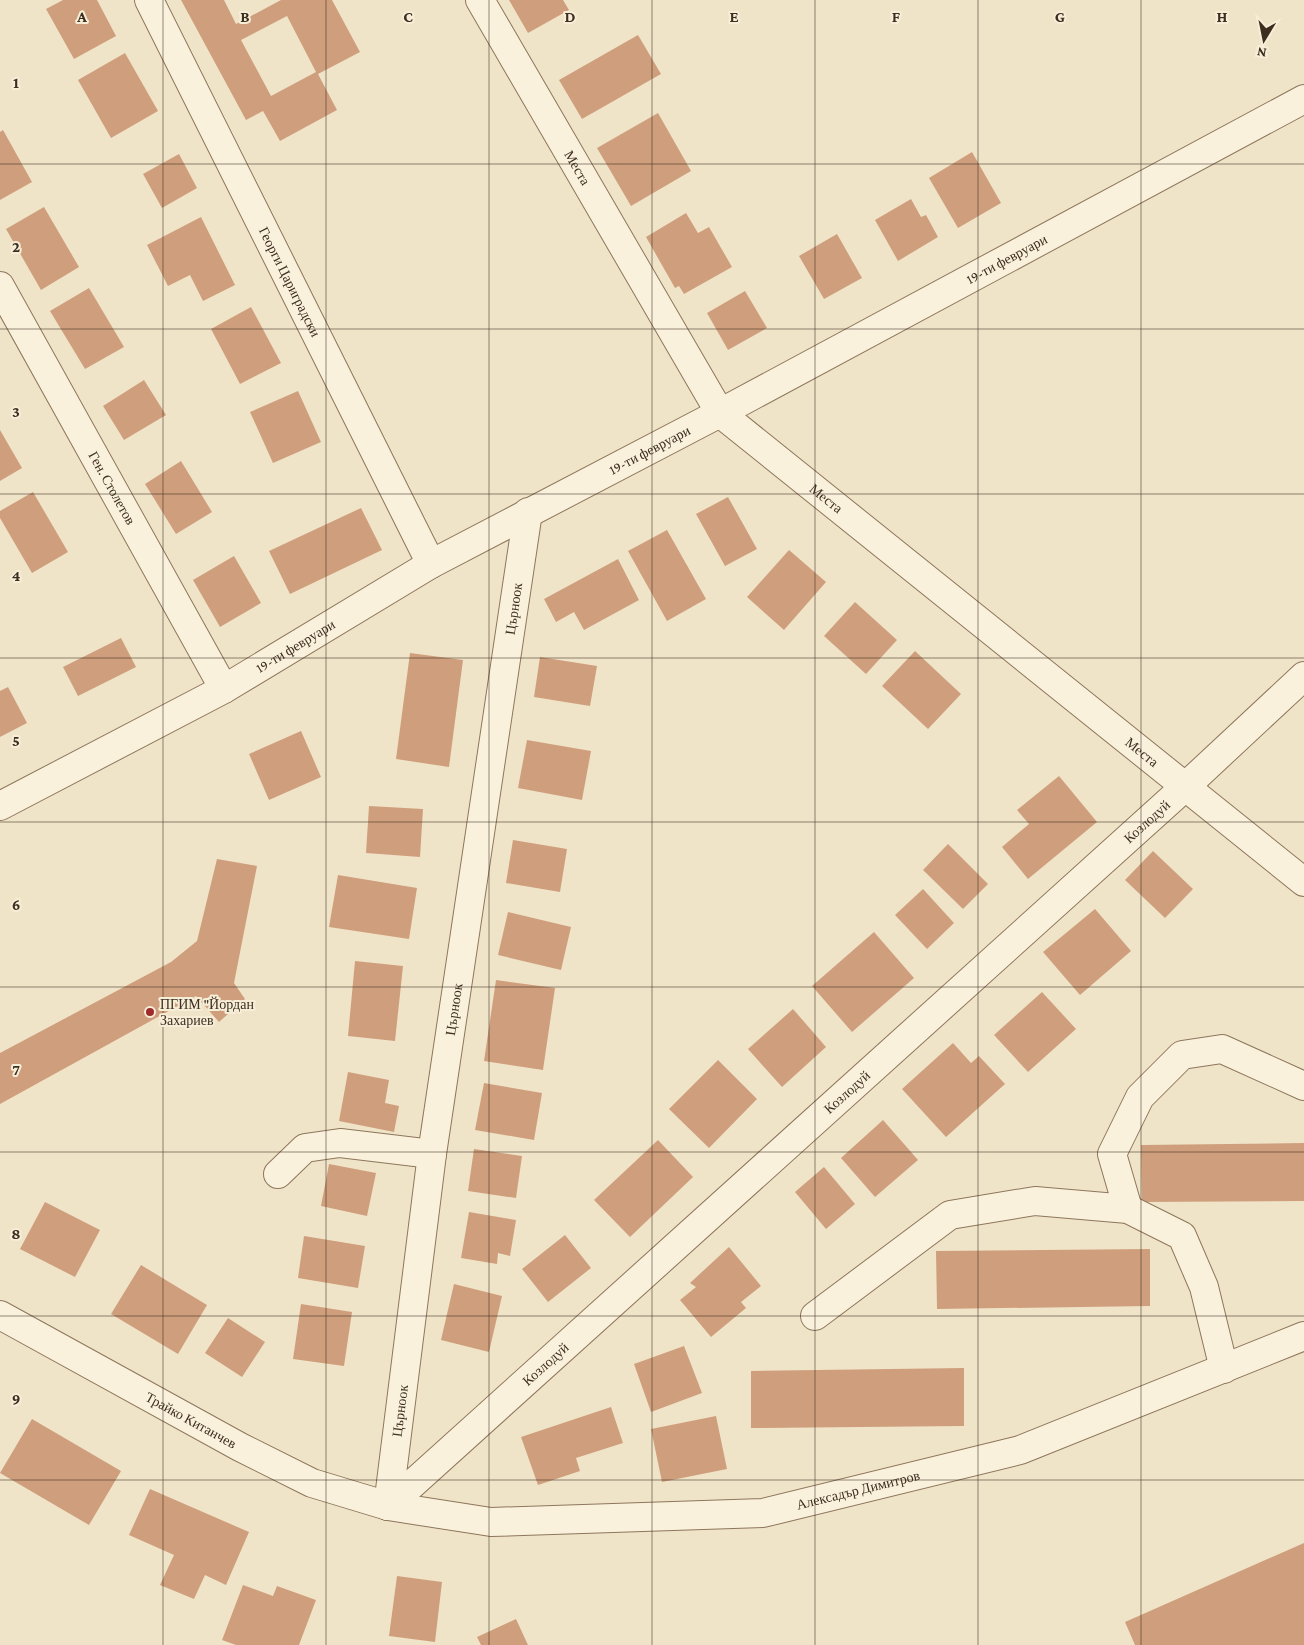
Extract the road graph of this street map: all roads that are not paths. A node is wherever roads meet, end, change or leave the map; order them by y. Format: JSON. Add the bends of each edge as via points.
{"nodes":[{"id":1,"x":149,"y":0,"type":"edge"},
{"id":2,"x":480,"y":0,"type":"edge"},
{"id":3,"x":1304,"y":99,"type":"edge"},
{"id":4,"x":0,"y":286,"type":"edge"},
{"id":5,"x":720,"y":413,"type":"junction"},
{"id":6,"x":528,"y":512,"type":"junction"},
{"id":7,"x":431,"y":564,"type":"junction"},
{"id":8,"x":1304,"y":676,"type":"edge"},
{"id":9,"x":224,"y":689,"type":"junction"},
{"id":10,"x":1186,"y":786,"type":"junction"},
{"id":11,"x":0,"y":806,"type":"edge"},
{"id":12,"x":1304,"y":882,"type":"edge"},
{"id":13,"x":1304,"y":1086,"type":"edge"},
{"id":14,"x":432,"y":1154,"type":"junction"},
{"id":15,"x":278,"y":1174,"type":"dead end"},
{"id":16,"x":1128,"y":1209,"type":"junction"},
{"id":17,"x":0,"y":1316,"type":"edge"},
{"id":18,"x":815,"y":1316,"type":"dead end"},
{"id":19,"x":1304,"y":1336,"type":"edge"},
{"id":20,"x":1224,"y":1369,"type":"junction"},
{"id":21,"x":388,"y":1506,"type":"junction"}],
"edges":[{"from":1,"to":7,"type":"street","name":"Георги Цариградски"},
{"from":2,"to":5,"type":"street","name":"Места"},
{"from":3,"to":5,"type":"street","name":"19-ти февруари"},
{"from":4,"to":9,"type":"street","name":"Ген. Столетов"},
{"from":5,"to":6,"type":"street","name":"19-ти февруари"},
{"from":5,"to":10,"type":"street","name":"Места"},
{"from":6,"to":7,"type":"street","name":"19-ти февруари"},
{"from":6,"to":14,"type":"street","name":"Църноок"},
{"from":7,"to":9,"type":"street","name":"19-ти февруари"},
{"from":8,"to":10,"type":"street","name":"Козлодуй"},
{"from":9,"to":11,"type":"street","name":"19-ти февруари"},
{"from":10,"to":12,"type":"street","name":"Места"},
{"from":10,"to":21,"type":"street","name":"Козлодуй"},
{"from":13,"to":16,"type":"street","via":[[1222,1049],[1182,1055],[1140,1098],[1112,1154]]},
{"from":14,"to":15,"type":"street","via":[[340,1144],[305,1148]]},
{"from":14,"to":21,"type":"street","name":"Църноок"},
{"from":16,"to":18,"type":"street","via":[[1035,1201],[950,1215]]},
{"from":16,"to":20,"type":"street","via":[[1182,1236],[1204,1288]]},
{"from":17,"to":21,"type":"street","name":"Трайко Китанчев","via":[[312,1483]]},
{"from":19,"to":20,"type":"street","name":"Алексадър Димитров"},
{"from":20,"to":21,"type":"street","name":"Алексадър Димитров","via":[[1020,1450],[763,1513],[491,1522]]}]}
